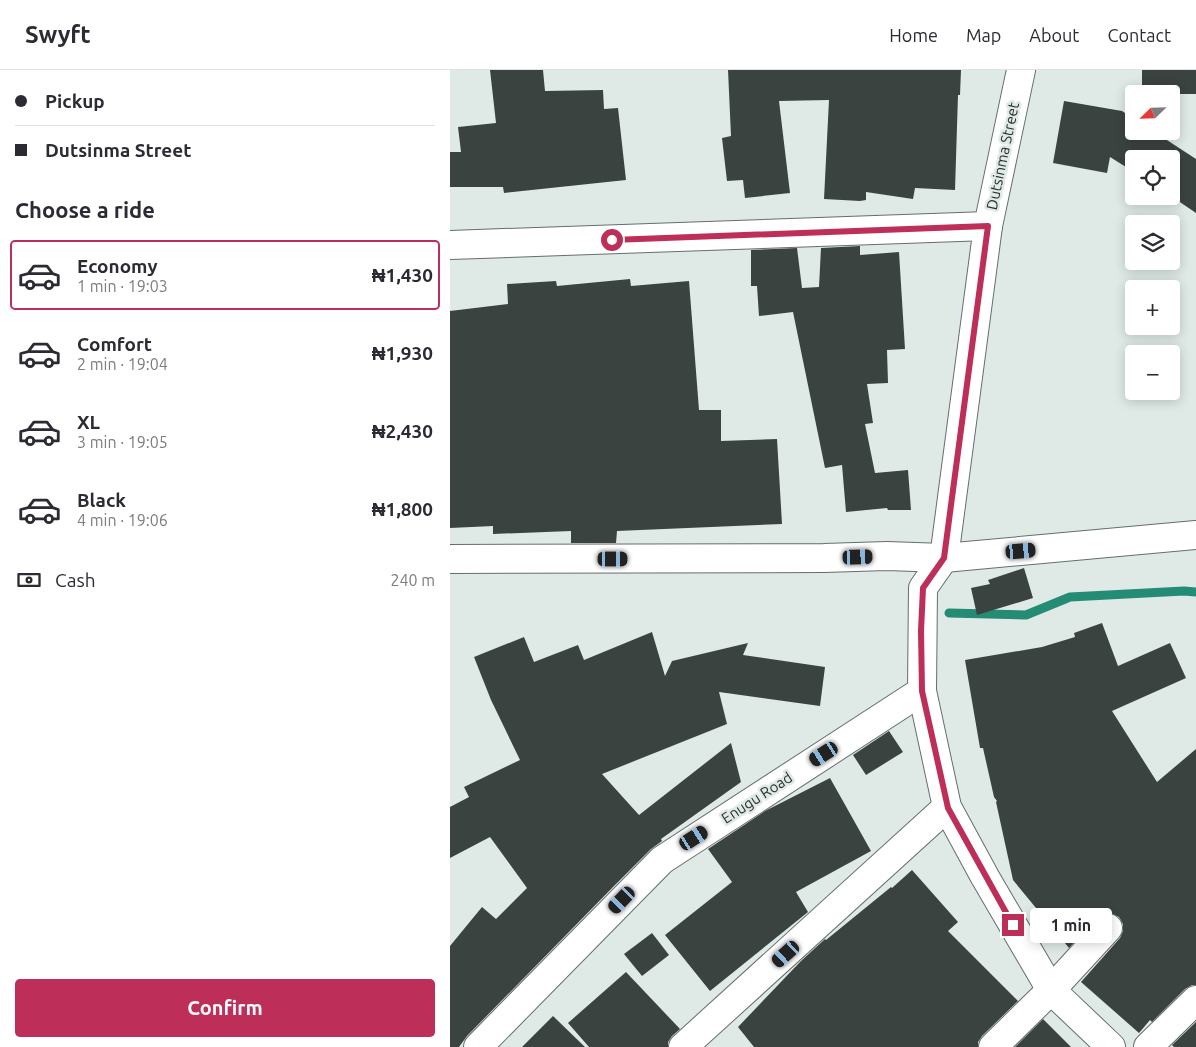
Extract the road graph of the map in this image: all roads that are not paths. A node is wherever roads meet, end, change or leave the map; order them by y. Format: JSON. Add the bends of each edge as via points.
{"nodes":[{"id":1,"x":1021,"y":70,"type":"edge"},
{"id":2,"x":988,"y":226,"type":"junction"},
{"id":3,"x":450,"y":246,"type":"edge"},
{"id":4,"x":1196,"y":535,"type":"edge"},
{"id":5,"x":944,"y":558,"type":"junction"},
{"id":6,"x":450,"y":559,"type":"edge"},
{"id":7,"x":922,"y":691,"type":"junction"},
{"id":8,"x":948,"y":808,"type":"junction"},
{"id":9,"x":1108,"y":928,"type":"dead end"},
{"id":10,"x":1051,"y":990,"type":"junction"},
{"id":11,"x":1196,"y":1000,"type":"edge"},
{"id":12,"x":478,"y":1047,"type":"edge"},
{"id":13,"x":683,"y":1047,"type":"edge"},
{"id":14,"x":993,"y":1047,"type":"edge"},
{"id":15,"x":1111,"y":1047,"type":"edge"},
{"id":16,"x":1148,"y":1047,"type":"edge"}],
"edges":[{"from":1,"to":2,"type":"street","name":"Dutsinma Street"},
{"from":2,"to":3,"type":"street"},
{"from":2,"to":5,"type":"street","name":"Dutsinma Street"},
{"from":4,"to":5,"type":"street"},
{"from":5,"to":6,"type":"street"},
{"from":5,"to":7,"type":"street","name":"Dutsinma Street","via":[[923,588]]},
{"from":7,"to":8,"type":"street","name":"Dutsinma Street"},
{"from":7,"to":12,"type":"street","name":"Enugu Road","via":[[662,860]]},
{"from":8,"to":10,"type":"street","name":"Dutsinma Street"},
{"from":8,"to":13,"type":"street"},
{"from":9,"to":10,"type":"street"},
{"from":10,"to":14,"type":"street"},
{"from":10,"to":15,"type":"street","name":"Dutsinma Street"},
{"from":11,"to":16,"type":"street"}]}
